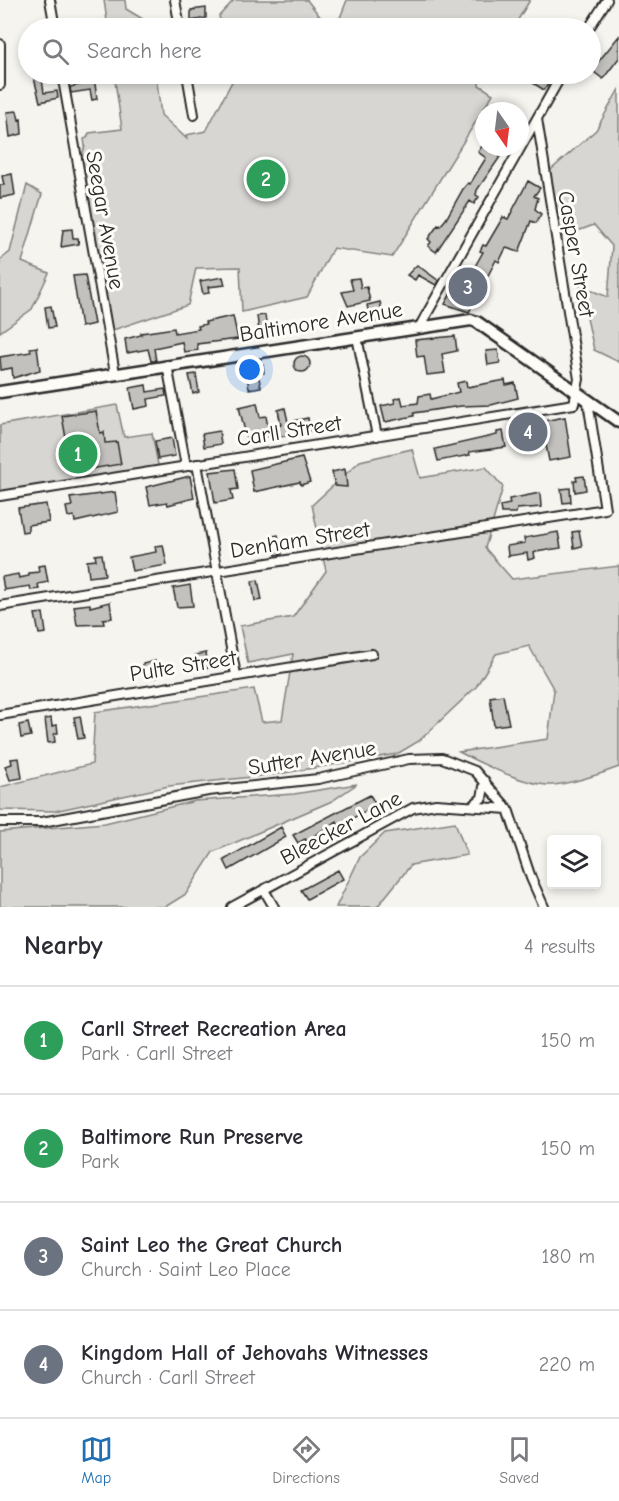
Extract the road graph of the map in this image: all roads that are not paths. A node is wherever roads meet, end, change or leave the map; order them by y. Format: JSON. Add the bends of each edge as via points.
{"nodes":[{"id":1,"x":50,"y":0,"type":"edge"},
{"id":2,"x":175,"y":0,"type":"edge"},
{"id":3,"x":607,"y":0,"type":"edge"},
{"id":4,"x":53,"y":18,"type":"edge"},
{"id":5,"x":178,"y":18,"type":"edge"},
{"id":6,"x":595,"y":18,"type":"edge"},
{"id":7,"x":0,"y":44,"type":"edge"},
{"id":8,"x":64,"y":84,"type":"edge"},
{"id":9,"x":189,"y":84,"type":"edge"},
{"id":10,"x":556,"y":84,"type":"edge"},
{"id":11,"x":0,"y":85,"type":"edge"},
{"id":12,"x":194,"y":115,"type":"dead end"},
{"id":13,"x":537,"y":118,"type":"junction"},
{"id":14,"x":420,"y":326,"type":"junction"},
{"id":15,"x":357,"y":337,"type":"junction"},
{"id":16,"x":167,"y":365,"type":"junction"},
{"id":17,"x":115,"y":373,"type":"junction"},
{"id":18,"x":0,"y":392,"type":"edge"},
{"id":19,"x":577,"y":394,"type":"junction"},
{"id":20,"x":588,"y":402,"type":"junction"},
{"id":21,"x":619,"y":422,"type":"edge"},
{"id":22,"x":377,"y":436,"type":"junction"},
{"id":23,"x":197,"y":464,"type":"junction"},
{"id":24,"x":186,"y":466,"type":"junction"},
{"id":25,"x":0,"y":496,"type":"edge"},
{"id":26,"x":216,"y":570,"type":"junction"},
{"id":27,"x":0,"y":606,"type":"edge"},
{"id":28,"x":372,"y":654,"type":"dead end"},
{"id":29,"x":236,"y":675,"type":"junction"},
{"id":30,"x":0,"y":715,"type":"edge"},
{"id":31,"x":485,"y":781,"type":"junction"},
{"id":32,"x":472,"y":806,"type":"junction"},
{"id":33,"x":508,"y":809,"type":"junction"},
{"id":34,"x":0,"y":822,"type":"edge"},
{"id":35,"x":264,"y":890,"type":"junction"},
{"id":36,"x":232,"y":907,"type":"edge"},
{"id":37,"x":274,"y":907,"type":"edge"},
{"id":38,"x":544,"y":907,"type":"edge"}],
"edges":[{"from":1,"to":4,"type":"street"},
{"from":2,"to":5,"type":"street"},
{"from":3,"to":6,"type":"street"},
{"from":7,"to":11,"type":"street"},
{"from":8,"to":17,"type":"street","name":"Seegar Avenue"},
{"from":9,"to":12,"type":"street"},
{"from":10,"to":13,"type":"street"},
{"from":13,"to":14,"type":"street"},
{"from":13,"to":19,"type":"street","name":"Casper Street","via":[[579,379]]},
{"from":14,"to":15,"type":"street","name":"Baltimore Avenue"},
{"from":14,"to":19,"type":"street","name":"Baltimore Avenue","via":[[477,322]]},
{"from":15,"to":16,"type":"street","name":"Baltimore Avenue"},
{"from":15,"to":22,"type":"street"},
{"from":16,"to":17,"type":"street","name":"Baltimore Avenue"},
{"from":16,"to":24,"type":"street"},
{"from":17,"to":18,"type":"street","name":"Baltimore Avenue"},
{"from":19,"to":20,"type":"street","name":"Baltimore Avenue"},
{"from":19,"to":22,"type":"street","name":"Carll Street","via":[[573,404]]},
{"from":20,"to":21,"type":"street","name":"Baltimore Avenue"},
{"from":20,"to":26,"type":"street","name":"Denham Street","via":[[605,509]]},
{"from":22,"to":23,"type":"street","name":"Carll Street"},
{"from":23,"to":24,"type":"street","name":"Carll Street"},
{"from":23,"to":26,"type":"street"},
{"from":24,"to":25,"type":"street","name":"Carll Street"},
{"from":26,"to":27,"type":"street","name":"Denham Street"},
{"from":26,"to":29,"type":"street"},
{"from":28,"to":29,"type":"street","name":"Pulte Street"},
{"from":29,"to":30,"type":"street","name":"Pulte Street"},
{"from":31,"to":32,"type":"street","via":[[482,798]]},
{"from":31,"to":33,"type":"street","name":"Sutter Avenue"},
{"from":31,"to":34,"type":"street","name":"Sutter Avenue","via":[[465,765],[430,756],[318,779],[208,791],[42,822]]},
{"from":32,"to":33,"type":"street","name":"Bleecker Lane"},
{"from":32,"to":35,"type":"street","name":"Bleecker Lane","via":[[436,804],[413,808]]},
{"from":33,"to":38,"type":"street","name":"Sutter Avenue"},
{"from":35,"to":36,"type":"street","name":"Bleecker Lane"},
{"from":35,"to":37,"type":"street"}]}
